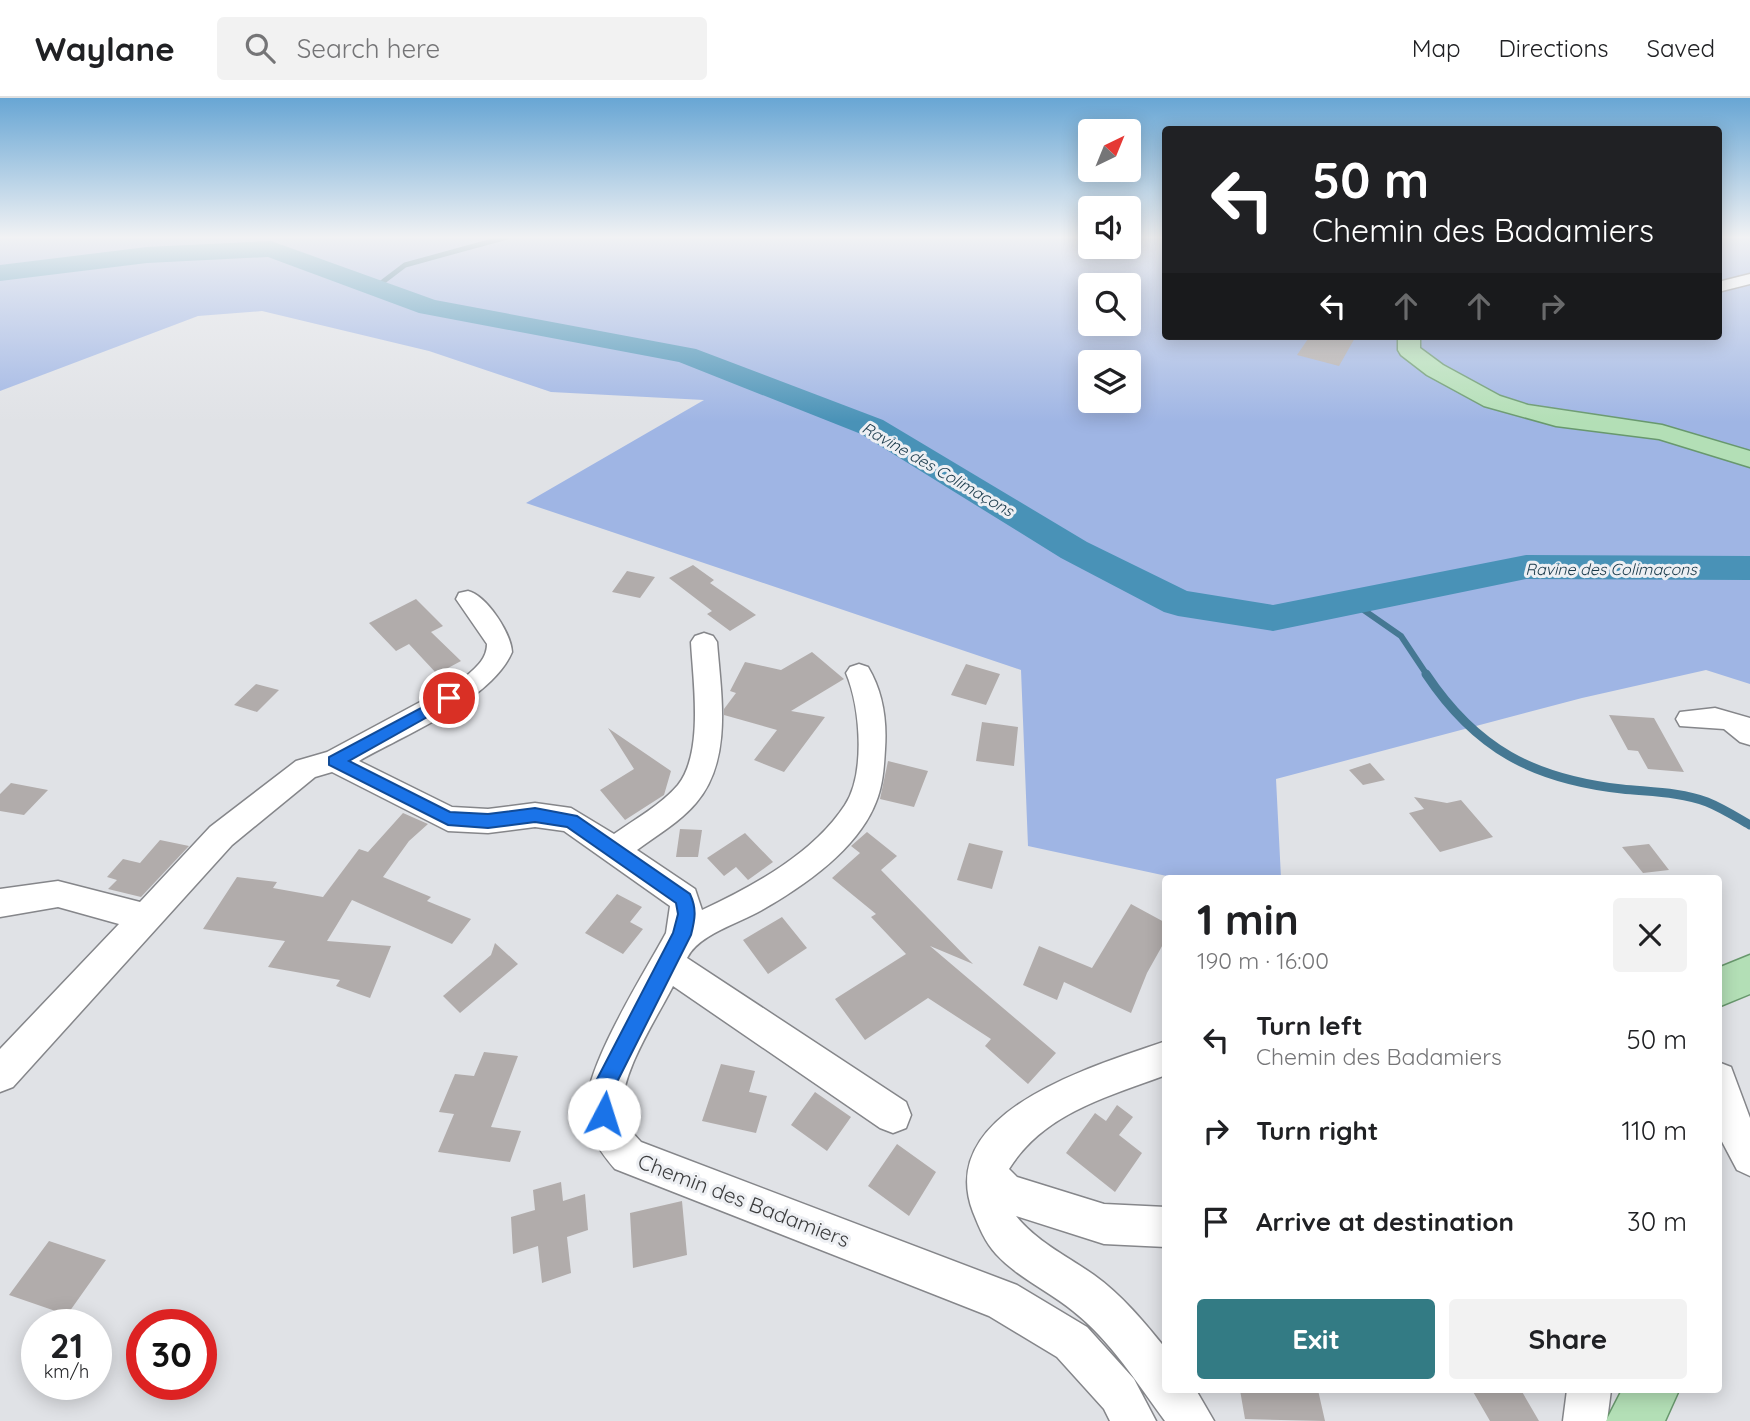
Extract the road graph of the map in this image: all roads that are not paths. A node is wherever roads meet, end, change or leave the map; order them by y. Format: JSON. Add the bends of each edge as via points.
{"nodes":[{"id":1,"x":1409,"y":340,"type":"edge"},
{"id":2,"x":1750,"y":459,"type":"edge"},
{"id":3,"x":468,"y":599,"type":"dead end"},
{"id":4,"x":704,"y":642,"type":"dead end"},
{"id":5,"x":859,"y":673,"type":"dead end"},
{"id":6,"x":1690,"y":719,"type":"dead end"},
{"id":7,"x":1750,"y":735,"type":"edge"},
{"id":8,"x":335,"y":761,"type":"junction"},
{"id":9,"x":614,"y":850,"type":"junction"},
{"id":10,"x":0,"y":903,"type":"edge"},
{"id":11,"x":146,"y":917,"type":"junction"},
{"id":12,"x":674,"y":949,"type":"junction"},
{"id":13,"x":1750,"y":974,"type":"edge"},
{"id":14,"x":1722,"y":986,"type":"edge"},
{"id":15,"x":1162,"y":1060,"type":"edge"},
{"id":16,"x":0,"y":1075,"type":"edge"},
{"id":17,"x":1722,"y":1094,"type":"edge"},
{"id":18,"x":893,"y":1115,"type":"dead end"},
{"id":19,"x":1750,"y":1157,"type":"edge"},
{"id":20,"x":986,"y":1173,"type":"junction"},
{"id":21,"x":1162,"y":1227,"type":"edge"},
{"id":22,"x":1162,"y":1381,"type":"edge"},
{"id":23,"x":1171,"y":1393,"type":"edge"},
{"id":24,"x":1588,"y":1393,"type":"edge"},
{"id":25,"x":1649,"y":1393,"type":"edge"},
{"id":26,"x":1135,"y":1421,"type":"edge"},
{"id":27,"x":1192,"y":1421,"type":"edge"},
{"id":28,"x":1585,"y":1421,"type":"edge"},
{"id":29,"x":1634,"y":1421,"type":"edge"}],
"edges":[{"from":1,"to":2,"type":"main road","via":[[1409,350],[1434,370],[1492,401],[1556,419],[1662,432]]},
{"from":3,"to":8,"type":"street","via":[[501,644],[500,657],[491,669],[472,686]]},
{"from":4,"to":9,"type":"street","via":[[709,724],[703,759],[689,793]]},
{"from":5,"to":12,"type":"street","via":[[870,698],[873,729],[870,768],[859,809],[824,849],[790,878]]},
{"from":6,"to":7,"type":"street","via":[[1719,717],[1743,724]]},
{"from":8,"to":9,"type":"street","name":"Chemin des Badamiers","via":[[448,819],[554,816],[571,820]]},
{"from":8,"to":11,"type":"street","via":[[306,769],[272,793],[221,836]]},
{"from":9,"to":12,"type":"street","name":"Chemin des Badamiers","via":[[684,899],[687,914]]},
{"from":10,"to":11,"type":"street","via":[[58,894]]},
{"from":11,"to":16,"type":"street"},
{"from":12,"to":18,"type":"street"},
{"from":12,"to":26,"type":"street","name":"Chemin des Badamiers","via":[[607,1081],[604,1114],[612,1137],[628,1156],[1002,1300],[1072,1342],[1119,1394]]},
{"from":13,"to":14,"type":"main road"},
{"from":15,"to":20,"type":"street","via":[[1060,1098],[1028,1119]]},
{"from":17,"to":19,"type":"street"},
{"from":20,"to":21,"type":"street","via":[[1005,1193],[1104,1224]]},
{"from":20,"to":22,"type":"street","via":[[989,1201],[1002,1229],[1024,1252],[1089,1297],[1119,1326]]},
{"from":23,"to":27,"type":"street"},
{"from":24,"to":28,"type":"street"},
{"from":25,"to":29,"type":"main road"}]}
